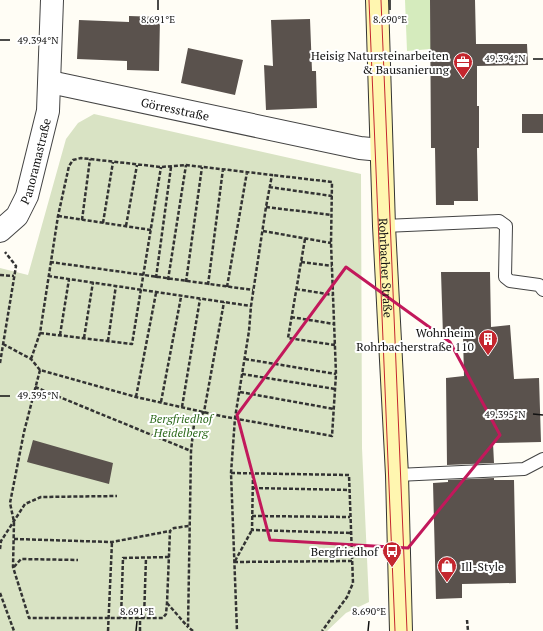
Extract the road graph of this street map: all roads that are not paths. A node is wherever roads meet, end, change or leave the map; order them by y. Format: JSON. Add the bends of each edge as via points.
{"nodes":[{"id":1,"x":52,"y":0,"type":"edge"},
{"id":2,"x":376,"y":0,"type":"edge"},
{"id":3,"x":50,"y":82,"type":"junction"},
{"id":4,"x":382,"y":150,"type":"junction"},
{"id":5,"x":384,"y":226,"type":"junction"},
{"id":6,"x":2,"y":241,"type":"edge"},
{"id":7,"x":543,"y":290,"type":"edge"},
{"id":8,"x":543,"y":459,"type":"edge"},
{"id":9,"x":397,"y":474,"type":"junction"},
{"id":10,"x":401,"y":631,"type":"edge"}],
"edges":[{"from":1,"to":3,"type":"street"},
{"from":2,"to":4,"type":"main road","name":"Rohrbacher Straße"},
{"from":3,"to":4,"type":"street","name":"Görresstraße","via":[[360,148]]},
{"from":3,"to":6,"type":"street","name":"Panoramastraße","via":[[48,111],[27,196]]},
{"from":4,"to":5,"type":"main road","name":"Rohrbacher Straße"},
{"from":5,"to":7,"type":"lane","via":[[499,221],[506,226],[505,277],[510,282],[540,285]]},
{"from":5,"to":9,"type":"main road","name":"Rohrbacher Straße"},
{"from":8,"to":9,"type":"lane","via":[[524,469]]},
{"from":9,"to":10,"type":"main road","name":"Rohrbacher Straße"}]}
